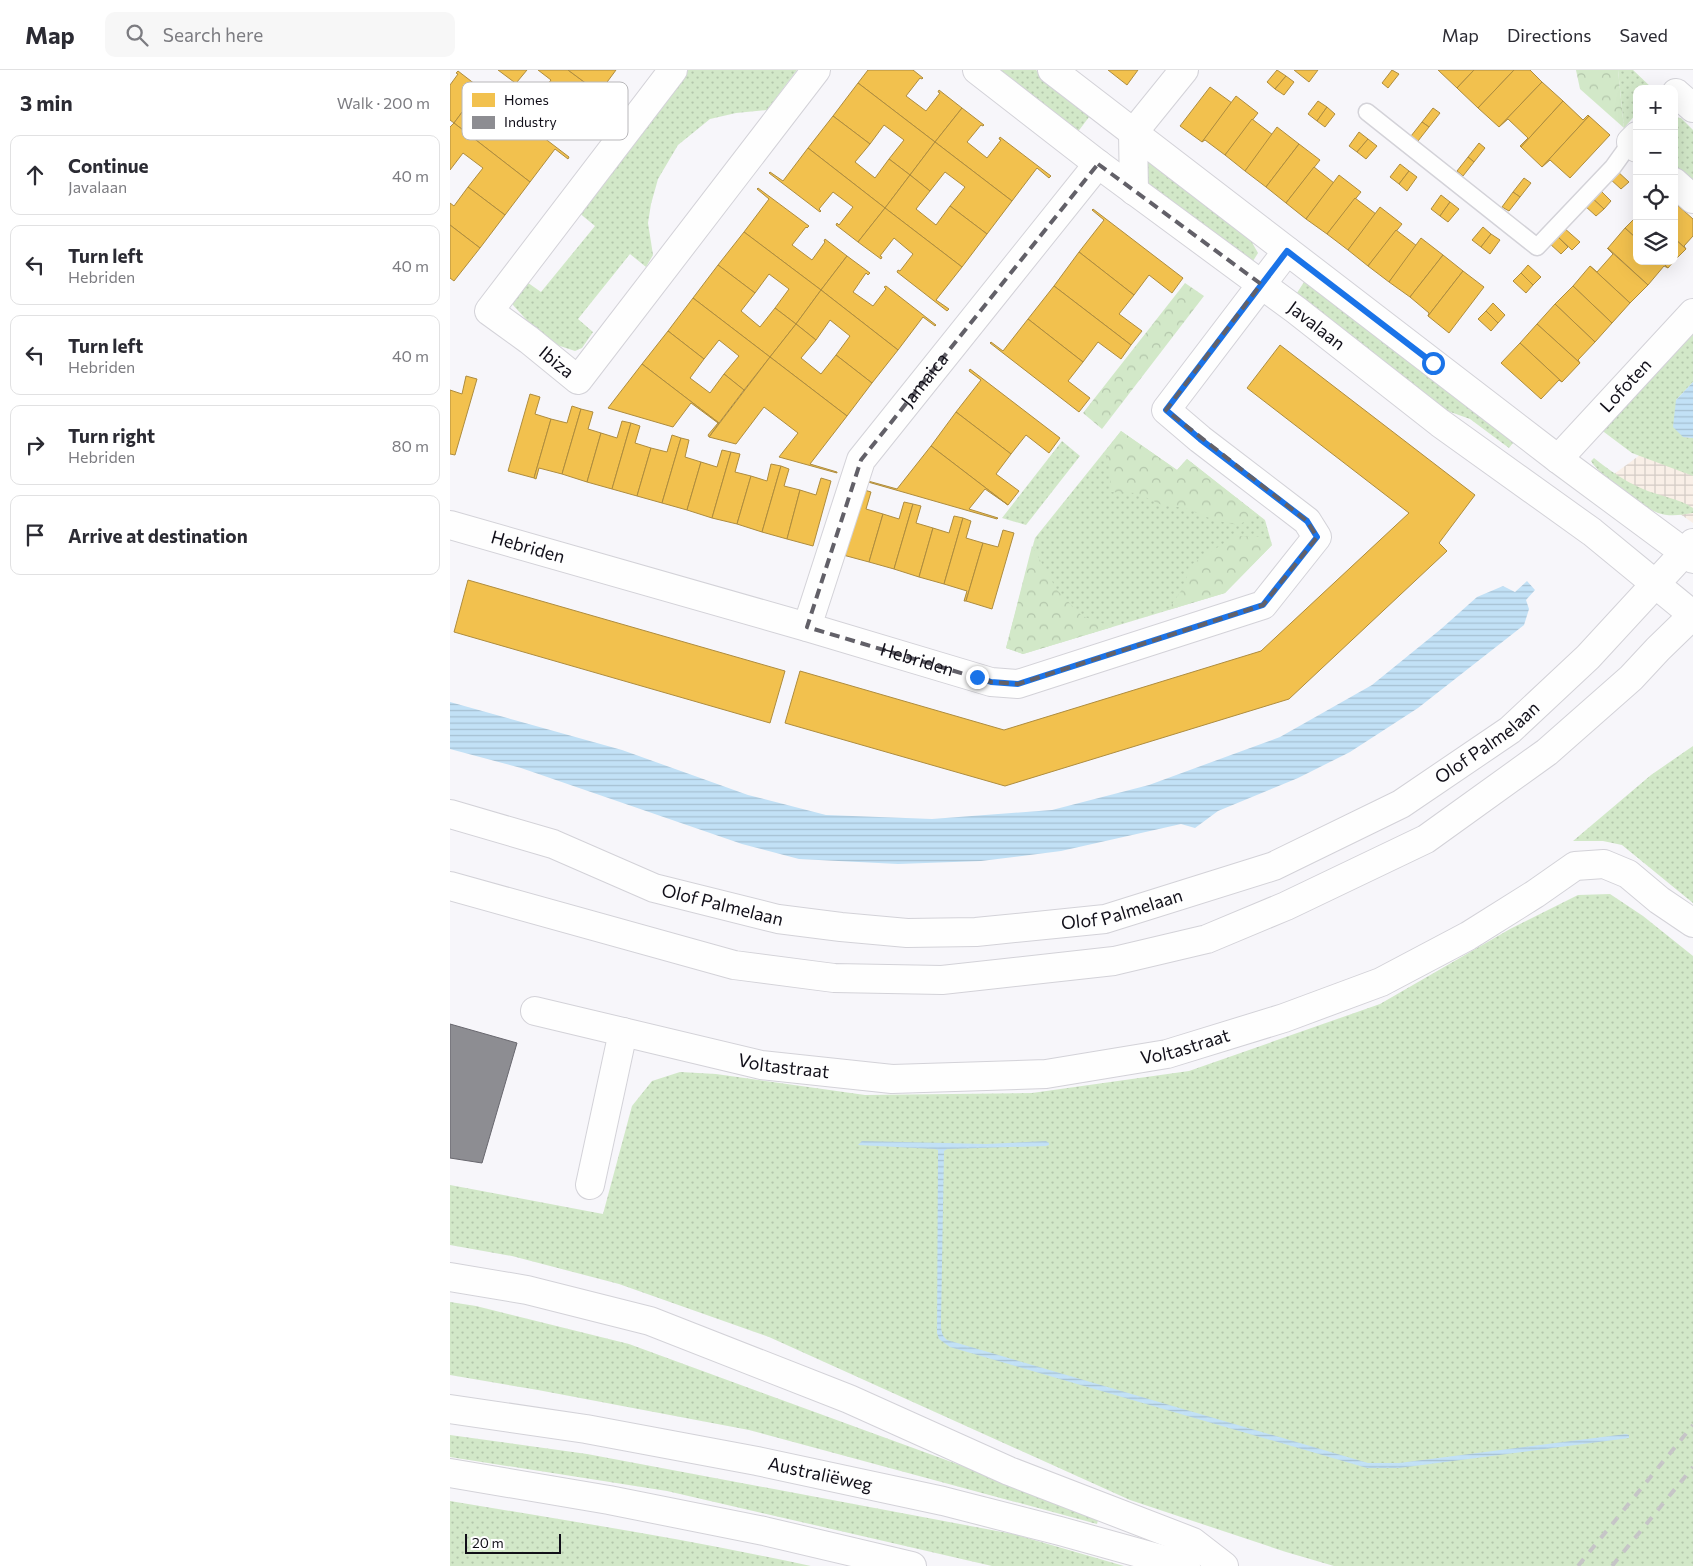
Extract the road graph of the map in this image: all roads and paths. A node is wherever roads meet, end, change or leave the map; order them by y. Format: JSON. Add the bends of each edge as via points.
{"nodes":[{"id":1,"x":673,"y":70,"type":"edge"},
{"id":2,"x":816,"y":70,"type":"edge"},
{"id":3,"x":977,"y":70,"type":"edge"},
{"id":4,"x":1052,"y":70,"type":"edge"},
{"id":5,"x":1184,"y":70,"type":"edge"},
{"id":6,"x":1678,"y":95,"type":"edge"},
{"id":7,"x":1693,"y":108,"type":"edge"},
{"id":8,"x":1367,"y":112,"type":"dead end"},
{"id":9,"x":628,"y":129,"type":"edge"},
{"id":10,"x":1134,"y":133,"type":"junction"},
{"id":11,"x":619,"y":140,"type":"edge"},
{"id":12,"x":1633,"y":144,"type":"edge"},
{"id":13,"x":1098,"y":164,"type":"junction"},
{"id":14,"x":1678,"y":186,"type":"edge"},
{"id":15,"x":1134,"y":191,"type":"junction"},
{"id":16,"x":1693,"y":199,"type":"edge"},
{"id":17,"x":1287,"y":251,"type":"junction"},
{"id":18,"x":1261,"y":284,"type":"junction"},
{"id":19,"x":1693,"y":313,"type":"edge"},
{"id":20,"x":1558,"y":459,"type":"junction"},
{"id":21,"x":450,"y":524,"type":"edge"},
{"id":22,"x":1690,"y":551,"type":"edge"},
{"id":23,"x":1655,"y":583,"type":"junction"},
{"id":24,"x":1693,"y":615,"type":"edge"},
{"id":25,"x":807,"y":626,"type":"junction"},
{"id":26,"x":450,"y":814,"type":"edge"},
{"id":27,"x":450,"y":886,"type":"edge"},
{"id":28,"x":1693,"y":923,"type":"edge"},
{"id":29,"x":535,"y":1011,"type":"dead end"},
{"id":30,"x":623,"y":1032,"type":"junction"},
{"id":31,"x":590,"y":1185,"type":"dead end"},
{"id":32,"x":450,"y":1277,"type":"edge"},
{"id":33,"x":450,"y":1409,"type":"edge"},
{"id":34,"x":450,"y":1472,"type":"edge"},
{"id":35,"x":912,"y":1566,"type":"edge"},
{"id":36,"x":1186,"y":1566,"type":"edge"},
{"id":37,"x":1224,"y":1566,"type":"edge"}],
"edges":[{"from":1,"to":9,"type":"street","name":"Ibiza"},
{"from":2,"to":11,"type":"street","name":"Ibiza","via":[[578,380],[488,311]]},
{"from":3,"to":13,"type":"street","name":"Javalaan"},
{"from":4,"to":10,"type":"street"},
{"from":5,"to":10,"type":"street"},
{"from":6,"to":7,"type":"street"},
{"from":8,"to":12,"type":"lane","via":[[1537,247]]},
{"from":10,"to":15,"type":"street"},
{"from":10,"to":17,"type":"street"},
{"from":13,"to":15,"type":"street","name":"Javalaan"},
{"from":13,"to":25,"type":"street","name":"Jamaica","via":[[861,460]]},
{"from":14,"to":16,"type":"street"},
{"from":15,"to":18,"type":"street","name":"Javalaan"},
{"from":17,"to":18,"type":"street","name":"Hebriden"},
{"from":17,"to":20,"type":"street"},
{"from":18,"to":23,"type":"street","name":"Javalaan","via":[[1440,424],[1592,532]]},
{"from":18,"to":25,"type":"street","name":"Hebriden","via":[[1166,410],[1307,521],[1317,537],[1263,605],[1018,684],[991,682]]},
{"from":19,"to":20,"type":"street","name":"Lofoten"},
{"from":20,"to":22,"type":"street"},
{"from":21,"to":25,"type":"street","name":"Hebriden"},
{"from":22,"to":23,"type":"street","name":"Olof Palmelaan"},
{"from":23,"to":24,"type":"street","name":"Javalaan"},
{"from":23,"to":26,"type":"street","name":"Olof Palmelaan","via":[[1588,657],[1510,730],[1401,804],[1274,866],[1105,919],[976,932],[907,933],[778,919],[654,888],[553,844]]},
{"from":24,"to":27,"type":"street","via":[[1631,678],[1547,752],[1426,839],[1286,906],[1207,938],[1114,961],[942,980],[834,978],[734,965]]},
{"from":28,"to":30,"type":"street","name":"Voltastraat","via":[[1628,874],[1604,864],[1575,866],[1468,936],[1381,982],[1284,1018],[1167,1054],[1046,1074],[892,1078],[761,1065]]},
{"from":29,"to":30,"type":"street","name":"Voltastraat"},
{"from":30,"to":31,"type":"street"},
{"from":32,"to":37,"type":"street","via":[[527,1290],[650,1321],[848,1399],[1009,1471],[1193,1542]]},
{"from":33,"to":36,"type":"street","name":"Australiëweg","via":[[586,1428],[757,1460],[943,1501]]},
{"from":34,"to":35,"type":"street","via":[[754,1529]]}]}
